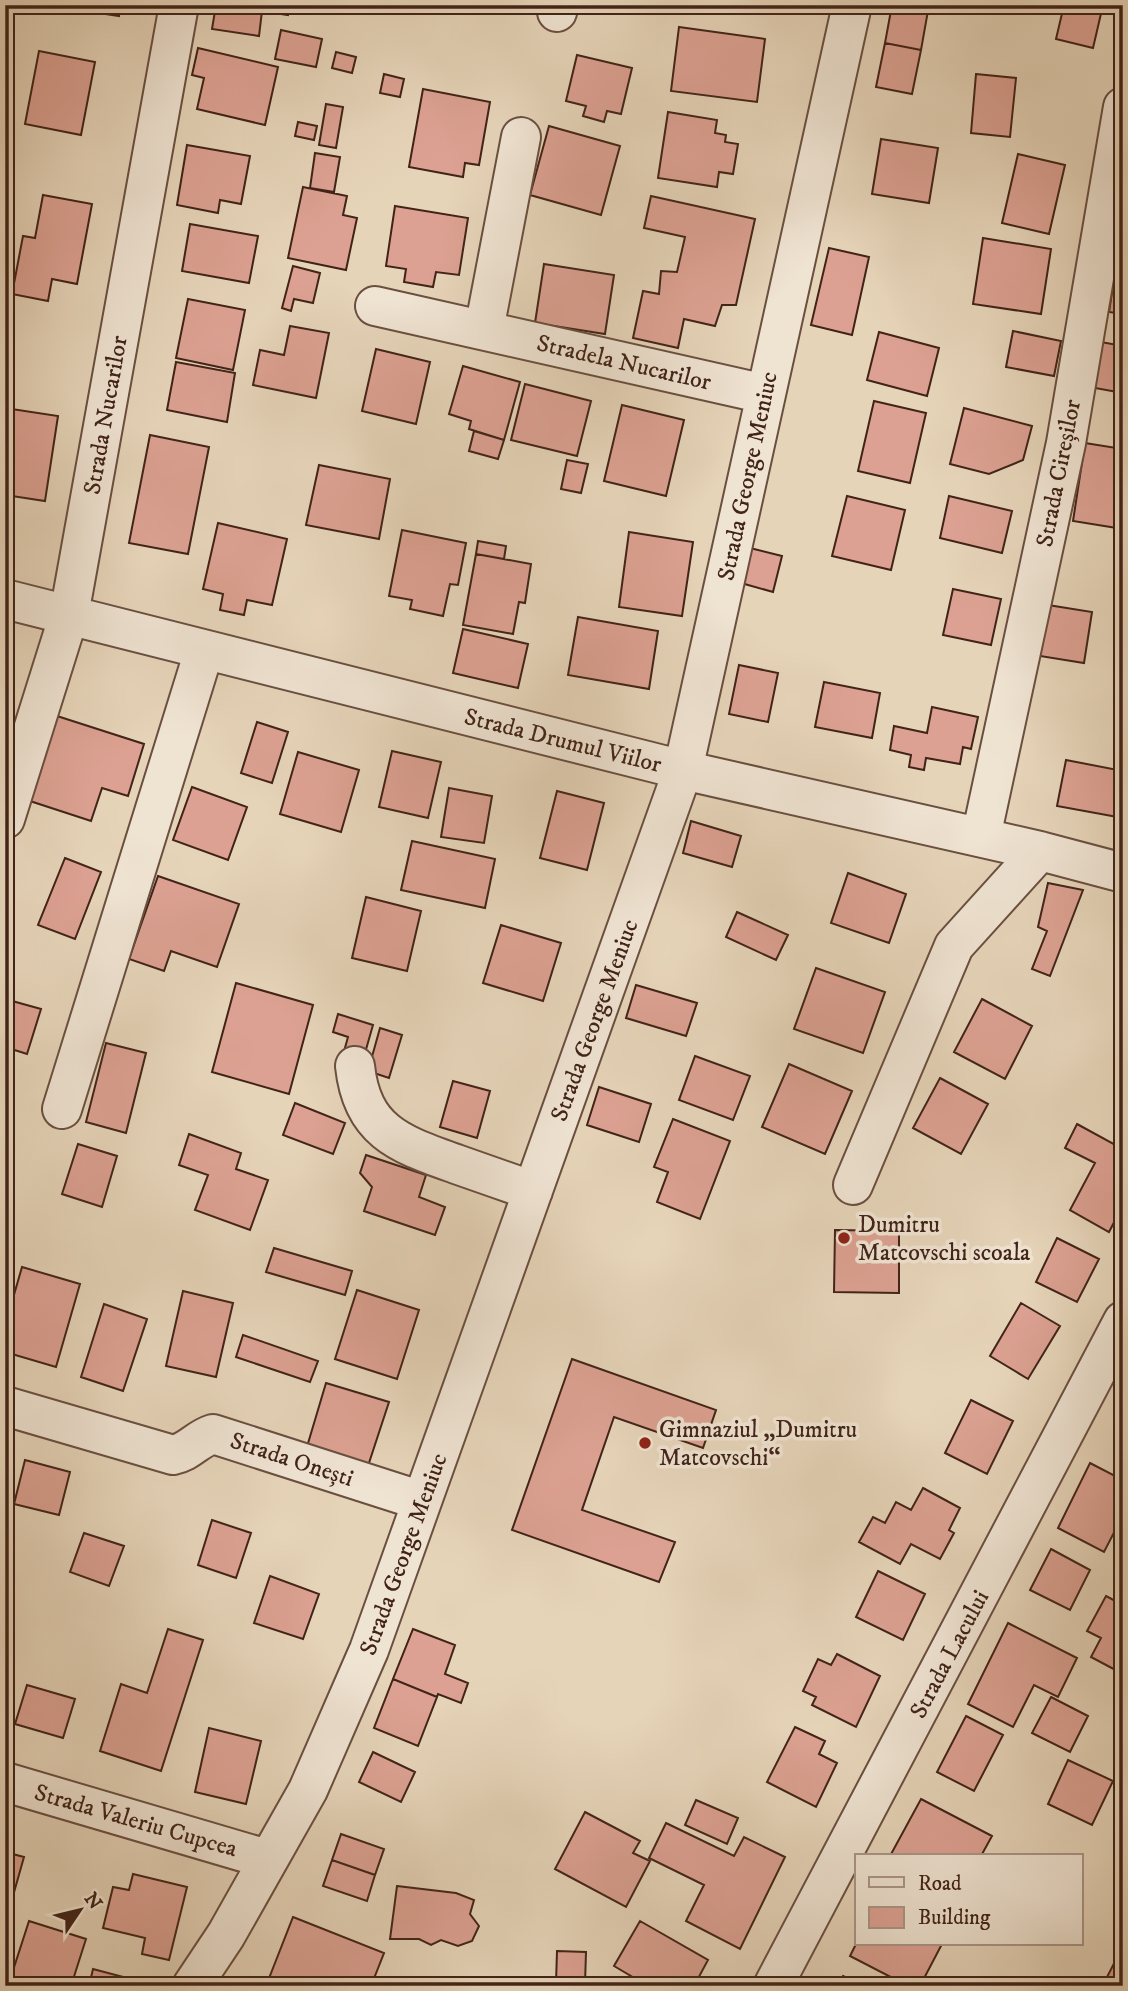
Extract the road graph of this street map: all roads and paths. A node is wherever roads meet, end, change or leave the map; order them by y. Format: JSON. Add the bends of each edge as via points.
{"nodes":[{"id":1,"x":179,"y":5,"type":"edge"},
{"id":2,"x":852,"y":5,"type":"edge"},
{"id":3,"x":1123,"y":107,"type":"edge"},
{"id":4,"x":521,"y":137,"type":"dead end"},
{"id":5,"x":376,"y":306,"type":"dead end"},
{"id":6,"x":484,"y":330,"type":"junction"},
{"id":7,"x":765,"y":394,"type":"junction"},
{"id":8,"x":5,"y":599,"type":"edge"},
{"id":9,"x":69,"y":615,"type":"junction"},
{"id":10,"x":204,"y":651,"type":"junction"},
{"id":11,"x":683,"y":770,"type":"junction"},
{"id":12,"x":5,"y":819,"type":"edge"},
{"id":13,"x":981,"y":837,"type":"junction"},
{"id":14,"x":1040,"y":851,"type":"junction"},
{"id":15,"x":1123,"y":873,"type":"edge"},
{"id":16,"x":355,"y":1066,"type":"dead end"},
{"id":17,"x":62,"y":1108,"type":"dead end"},
{"id":18,"x":853,"y":1185,"type":"dead end"},
{"id":19,"x":533,"y":1191,"type":"junction"},
{"id":20,"x":1123,"y":1321,"type":"edge"},
{"id":21,"x":5,"y":1406,"type":"edge"},
{"id":22,"x":422,"y":1501,"type":"junction"},
{"id":23,"x":5,"y":1782,"type":"edge"},
{"id":24,"x":267,"y":1859,"type":"junction"},
{"id":25,"x":192,"y":1986,"type":"edge"},
{"id":26,"x":773,"y":1986,"type":"edge"}],
"edges":[{"from":1,"to":9,"type":"street","name":"Strada Nucarilor"},
{"from":2,"to":7,"type":"street","name":"Strada George Meniuc"},
{"from":3,"to":13,"type":"street","name":"Strada Cireșilor","via":[[1066,443]]},
{"from":4,"to":6,"type":"street"},
{"from":5,"to":6,"type":"street","name":"Stradela Nucarilor"},
{"from":6,"to":7,"type":"street","name":"Stradela Nucarilor"},
{"from":7,"to":11,"type":"street","name":"Strada George Meniuc"},
{"from":8,"to":9,"type":"street","name":"Strada Drumul Viilor"},
{"from":9,"to":10,"type":"street","name":"Strada Drumul Viilor"},
{"from":9,"to":12,"type":"street","name":"Strada Nucarilor"},
{"from":10,"to":11,"type":"street","name":"Strada Drumul Viilor"},
{"from":10,"to":17,"type":"street"},
{"from":11,"to":13,"type":"street","name":"Strada Drumul Viilor"},
{"from":11,"to":19,"type":"street","name":"Strada George Meniuc"},
{"from":13,"to":14,"type":"street","name":"Strada Drumul Viilor"},
{"from":14,"to":15,"type":"street","name":"Strada Drumul Viilor"},
{"from":14,"to":18,"type":"street","via":[[954,946]]},
{"from":16,"to":19,"type":"street","via":[[357,1089],[369,1114],[386,1133],[410,1147]]},
{"from":19,"to":22,"type":"street","name":"Strada George Meniuc"},
{"from":20,"to":26,"type":"street","name":"Strada Lacului"},
{"from":21,"to":22,"type":"street","name":"Strada Onești","via":[[173,1455],[213,1434]]},
{"from":22,"to":24,"type":"street","name":"Strada George Meniuc","via":[[369,1650],[307,1790]]},
{"from":23,"to":24,"type":"street","name":"Strada Valeriu Cupcea"},
{"from":24,"to":25,"type":"street","name":"Strada George Meniuc"}]}
